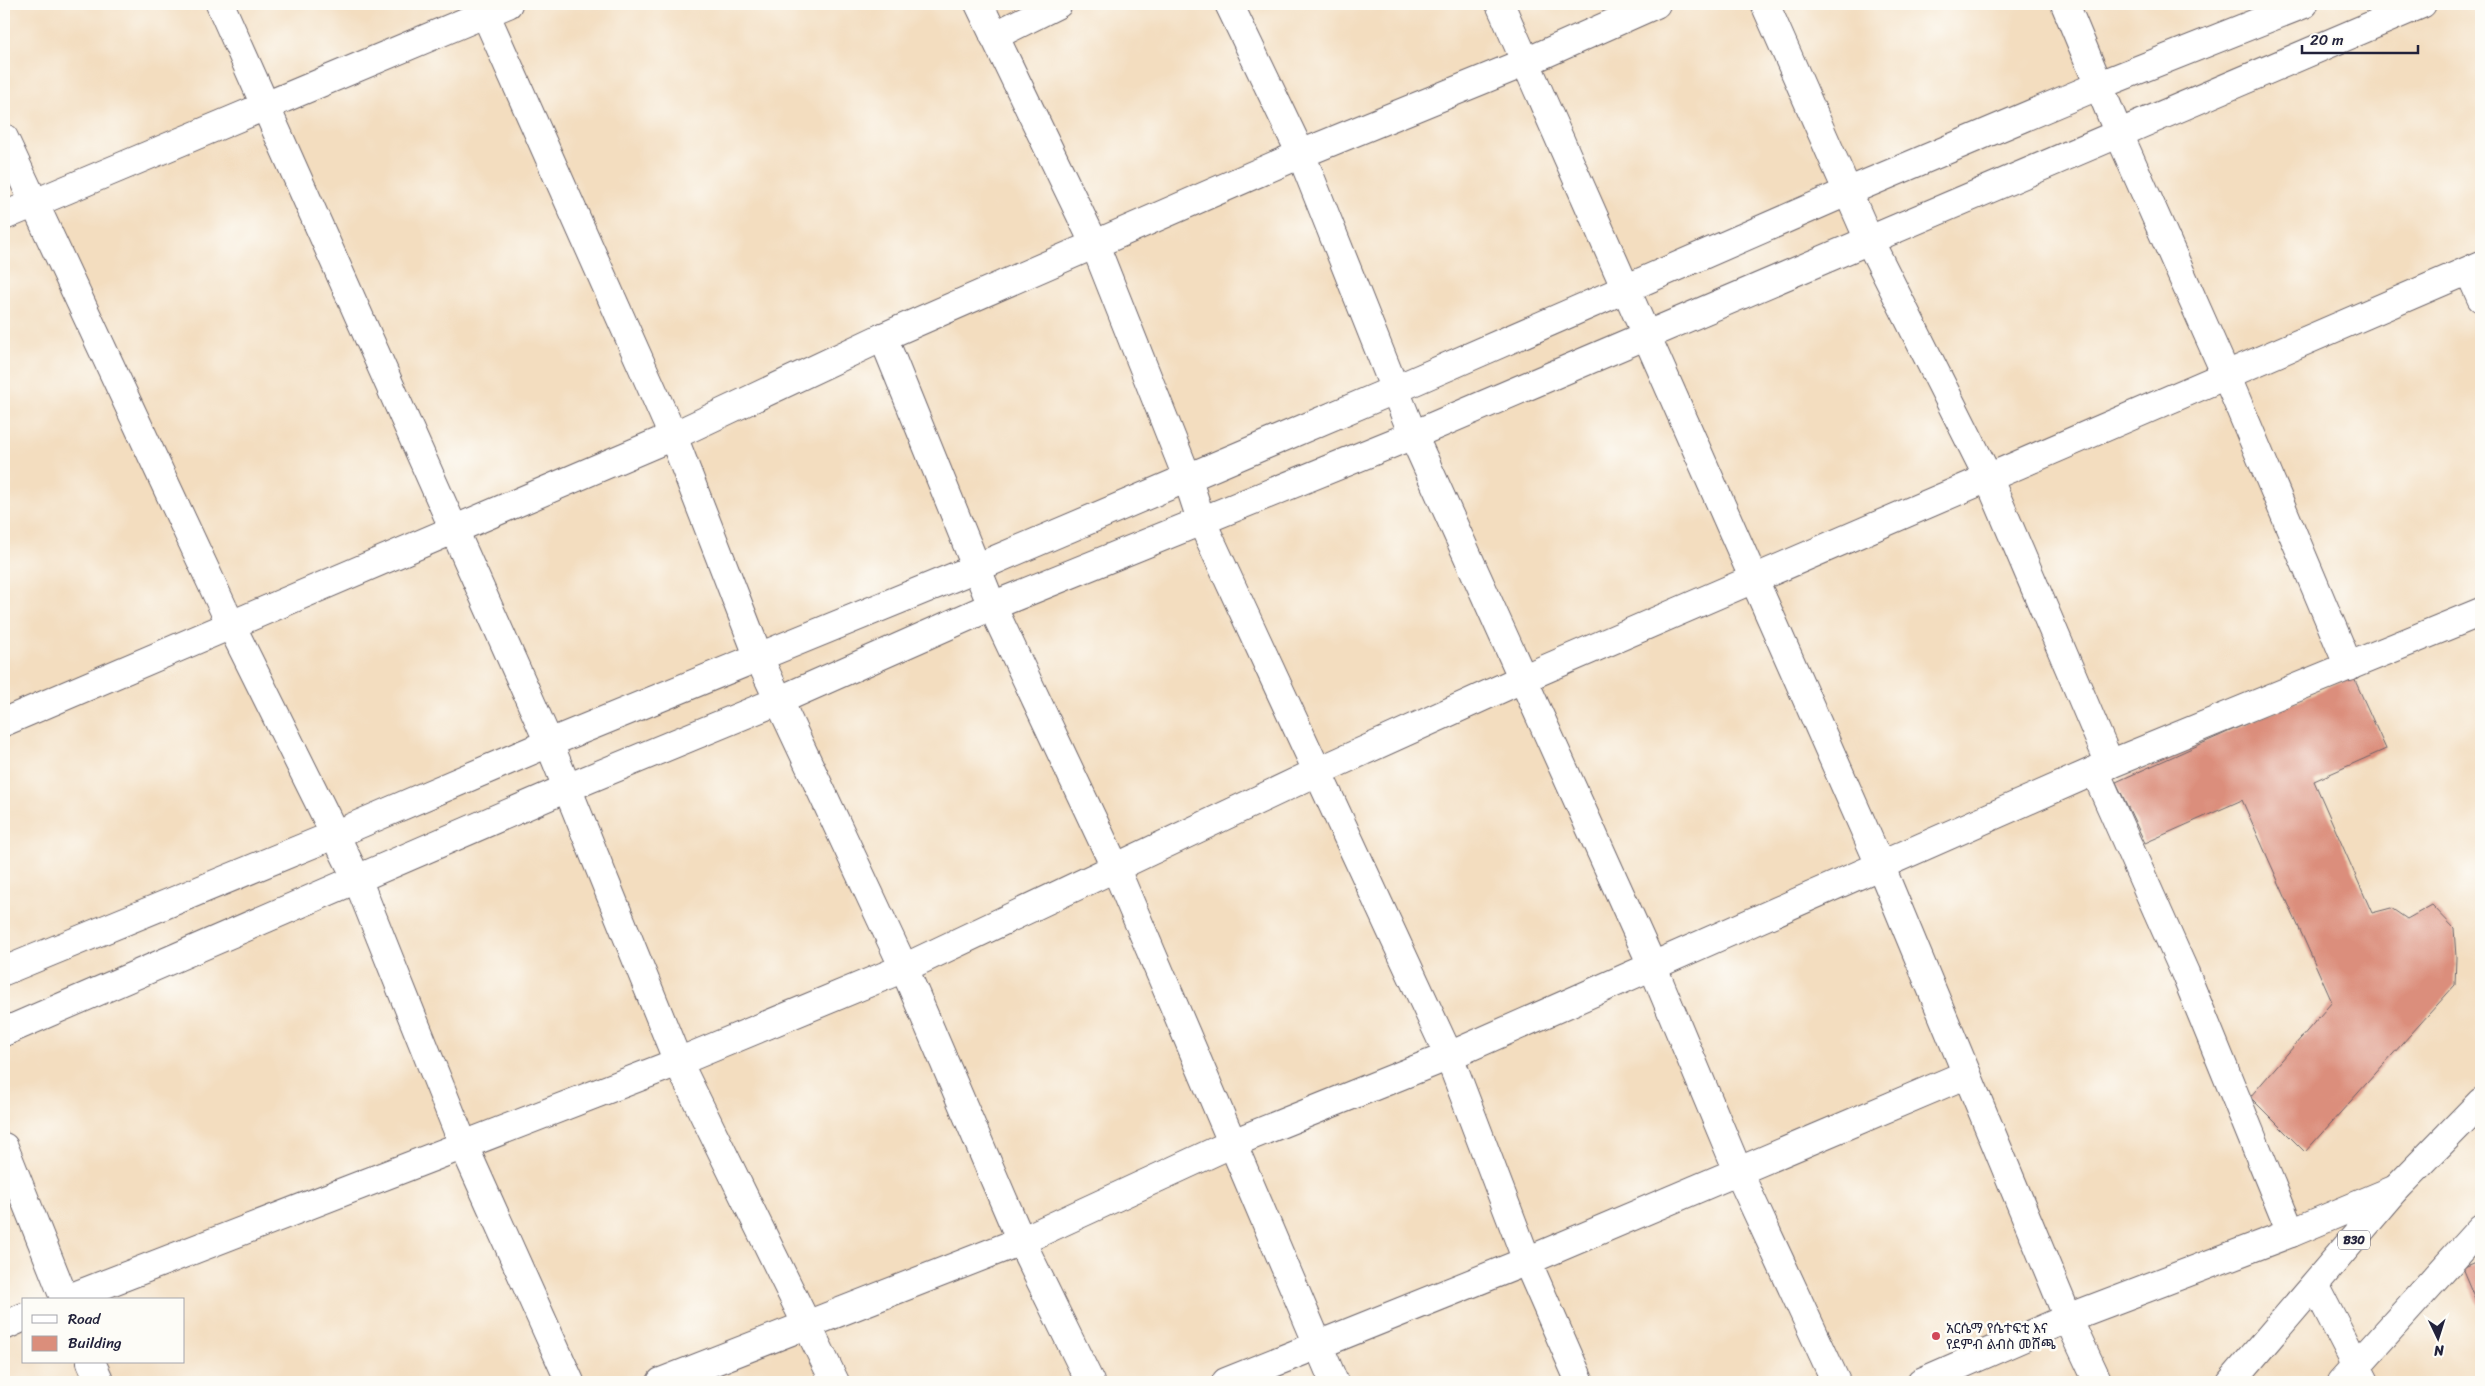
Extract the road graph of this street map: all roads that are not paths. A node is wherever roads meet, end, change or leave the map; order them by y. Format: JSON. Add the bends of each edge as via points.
{"nodes":[{"id":1,"x":220,"y":4,"type":"edge"},
{"id":2,"x":979,"y":4,"type":"edge"},
{"id":3,"x":1058,"y":4,"type":"edge"},
{"id":4,"x":1228,"y":4,"type":"edge"},
{"id":5,"x":1500,"y":4,"type":"edge"},
{"id":6,"x":1656,"y":4,"type":"edge"},
{"id":7,"x":1765,"y":4,"type":"edge"},
{"id":8,"x":2065,"y":4,"type":"edge"},
{"id":9,"x":2304,"y":4,"type":"edge"},
{"id":10,"x":2422,"y":4,"type":"edge"},
{"id":11,"x":491,"y":7,"type":"edge"},
{"id":12,"x":994,"y":36,"type":"junction"},
{"id":13,"x":1526,"y":62,"type":"junction"},
{"id":14,"x":2100,"y":85,"type":"junction"},
{"id":15,"x":266,"y":106,"type":"junction"},
{"id":16,"x":2119,"y":134,"type":"junction"},
{"id":17,"x":4,"y":138,"type":"edge"},
{"id":18,"x":1301,"y":154,"type":"junction"},
{"id":19,"x":1847,"y":192,"type":"junction"},
{"id":20,"x":34,"y":203,"type":"junction"},
{"id":21,"x":4,"y":216,"type":"edge"},
{"id":22,"x":1869,"y":240,"type":"junction"},
{"id":23,"x":1095,"y":245,"type":"junction"},
{"id":24,"x":2475,"y":268,"type":"edge"},
{"id":25,"x":1627,"y":288,"type":"junction"},
{"id":26,"x":2481,"y":298,"type":"edge"},
{"id":27,"x":1648,"y":336,"type":"junction"},
{"id":28,"x":884,"y":337,"type":"junction"},
{"id":29,"x":2226,"y":374,"type":"junction"},
{"id":30,"x":1394,"y":390,"type":"junction"},
{"id":31,"x":1413,"y":435,"type":"junction"},
{"id":32,"x":673,"y":436,"type":"junction"},
{"id":33,"x":1187,"y":477,"type":"junction"},
{"id":34,"x":1988,"y":477,"type":"junction"},
{"id":35,"x":1200,"y":520,"type":"junction"},
{"id":36,"x":454,"y":531,"type":"junction"},
{"id":37,"x":976,"y":568,"type":"junction"},
{"id":38,"x":1753,"y":579,"type":"junction"},
{"id":39,"x":992,"y":606,"type":"junction"},
{"id":40,"x":2481,"y":612,"type":"edge"},
{"id":41,"x":231,"y":625,"type":"junction"},
{"id":42,"x":759,"y":658,"type":"junction"},
{"id":43,"x":2349,"y":667,"type":"junction"},
{"id":44,"x":1522,"y":680,"type":"junction"},
{"id":45,"x":780,"y":700,"type":"junction"},
{"id":46,"x":4,"y":722,"type":"edge"},
{"id":47,"x":549,"y":743,"type":"junction"},
{"id":48,"x":2102,"y":767,"type":"junction"},
{"id":49,"x":1318,"y":772,"type":"junction"},
{"id":50,"x":567,"y":788,"type":"junction"},
{"id":51,"x":334,"y":835,"type":"junction"},
{"id":52,"x":1115,"y":867,"type":"junction"},
{"id":53,"x":1881,"y":867,"type":"junction"},
{"id":54,"x":358,"y":881,"type":"junction"},
{"id":55,"x":1652,"y":965,"type":"junction"},
{"id":56,"x":904,"y":968,"type":"junction"},
{"id":57,"x":4,"y":972,"type":"edge"},
{"id":58,"x":4,"y":1032,"type":"edge"},
{"id":59,"x":1449,"y":1056,"type":"junction"},
{"id":60,"x":678,"y":1062,"type":"junction"},
{"id":61,"x":1967,"y":1074,"type":"junction"},
{"id":62,"x":2481,"y":1102,"type":"edge"},
{"id":63,"x":1233,"y":1143,"type":"junction"},
{"id":64,"x":463,"y":1144,"type":"junction"},
{"id":65,"x":4,"y":1147,"type":"edge"},
{"id":66,"x":1738,"y":1171,"type":"junction"},
{"id":67,"x":2396,"y":1189,"type":"junction"},
{"id":68,"x":2481,"y":1228,"type":"edge"},
{"id":69,"x":2291,"y":1233,"type":"junction"},
{"id":70,"x":1021,"y":1241,"type":"junction"},
{"id":71,"x":1527,"y":1261,"type":"junction"},
{"id":72,"x":2315,"y":1286,"type":"junction"},
{"id":73,"x":64,"y":1298,"type":"edge"},
{"id":74,"x":70,"y":1298,"type":"edge"},
{"id":75,"x":22,"y":1318,"type":"edge"},
{"id":76,"x":2068,"y":1318,"type":"junction"},
{"id":77,"x":4,"y":1326,"type":"edge"},
{"id":78,"x":809,"y":1326,"type":"junction"},
{"id":79,"x":1320,"y":1346,"type":"junction"},
{"id":80,"x":93,"y":1364,"type":"edge"},
{"id":81,"x":2354,"y":1377,"type":"edge"},
{"id":82,"x":100,"y":1382,"type":"edge"},
{"id":83,"x":570,"y":1382,"type":"edge"},
{"id":84,"x":660,"y":1382,"type":"edge"},
{"id":85,"x":835,"y":1382,"type":"edge"},
{"id":86,"x":1090,"y":1382,"type":"edge"},
{"id":87,"x":1226,"y":1382,"type":"edge"},
{"id":88,"x":1334,"y":1382,"type":"edge"},
{"id":89,"x":1580,"y":1382,"type":"edge"},
{"id":90,"x":1836,"y":1382,"type":"edge"},
{"id":91,"x":1921,"y":1382,"type":"edge"},
{"id":92,"x":2098,"y":1382,"type":"edge"},
{"id":93,"x":2231,"y":1382,"type":"edge"}],
"edges":[{"from":1,"to":15,"type":"main road"},
{"from":2,"to":12,"type":"main road"},
{"from":3,"to":12,"type":"main road"},
{"from":4,"to":18,"type":"main road"},
{"from":5,"to":13,"type":"main road"},
{"from":6,"to":13,"type":"main road"},
{"from":7,"to":19,"type":"main road"},
{"from":8,"to":14,"type":"main road"},
{"from":9,"to":14,"type":"main road"},
{"from":10,"to":16,"type":"main road"},
{"from":11,"to":15,"type":"main road"},
{"from":11,"to":32,"type":"main road"},
{"from":12,"to":23,"type":"main road"},
{"from":13,"to":18,"type":"main road"},
{"from":13,"to":25,"type":"main road"},
{"from":14,"to":16,"type":"main road"},
{"from":14,"to":19,"type":"main road"},
{"from":15,"to":20,"type":"main road"},
{"from":15,"to":36,"type":"main road"},
{"from":16,"to":22,"type":"main road"},
{"from":16,"to":29,"type":"main road"},
{"from":17,"to":20,"type":"main road"},
{"from":18,"to":23,"type":"main road"},
{"from":18,"to":30,"type":"main road"},
{"from":19,"to":22,"type":"main road"},
{"from":19,"to":25,"type":"main road"},
{"from":20,"to":21,"type":"main road"},
{"from":20,"to":41,"type":"main road"},
{"from":22,"to":27,"type":"main road"},
{"from":22,"to":34,"type":"main road"},
{"from":23,"to":28,"type":"main road"},
{"from":23,"to":33,"type":"main road"},
{"from":24,"to":26,"type":"main road"},
{"from":24,"to":29,"type":"main road"},
{"from":25,"to":27,"type":"main road"},
{"from":25,"to":30,"type":"main road"},
{"from":27,"to":31,"type":"main road"},
{"from":27,"to":38,"type":"main road"},
{"from":28,"to":32,"type":"main road"},
{"from":28,"to":37,"type":"main road"},
{"from":29,"to":34,"type":"main road"},
{"from":29,"to":43,"type":"main road"},
{"from":30,"to":31,"type":"main road"},
{"from":30,"to":33,"type":"main road"},
{"from":31,"to":35,"type":"main road"},
{"from":31,"to":44,"type":"main road"},
{"from":32,"to":36,"type":"main road"},
{"from":32,"to":42,"type":"main road"},
{"from":33,"to":35,"type":"main road"},
{"from":33,"to":37,"type":"main road"},
{"from":34,"to":38,"type":"main road"},
{"from":34,"to":48,"type":"main road"},
{"from":35,"to":39,"type":"main road"},
{"from":35,"to":49,"type":"main road"},
{"from":36,"to":41,"type":"main road"},
{"from":36,"to":47,"type":"main road"},
{"from":37,"to":39,"type":"main road"},
{"from":37,"to":42,"type":"main road"},
{"from":38,"to":44,"type":"main road"},
{"from":38,"to":53,"type":"main road"},
{"from":39,"to":45,"type":"main road"},
{"from":39,"to":52,"type":"main road"},
{"from":40,"to":43,"type":"main road"},
{"from":41,"to":46,"type":"main road"},
{"from":41,"to":51,"type":"main road"},
{"from":42,"to":45,"type":"main road"},
{"from":42,"to":47,"type":"main road"},
{"from":43,"to":48,"type":"main road"},
{"from":44,"to":49,"type":"main road"},
{"from":44,"to":55,"type":"main road"},
{"from":45,"to":50,"type":"main road"},
{"from":45,"to":56,"type":"main road"},
{"from":47,"to":50,"type":"main road"},
{"from":47,"to":51,"type":"main road"},
{"from":48,"to":53,"type":"main road"},
{"from":48,"to":69,"type":"main road"},
{"from":49,"to":52,"type":"main road"},
{"from":49,"to":59,"type":"main road"},
{"from":50,"to":54,"type":"main road"},
{"from":50,"to":60,"type":"main road"},
{"from":51,"to":54,"type":"main road"},
{"from":51,"to":57,"type":"main road"},
{"from":52,"to":56,"type":"main road"},
{"from":52,"to":63,"type":"main road"},
{"from":53,"to":55,"type":"main road"},
{"from":53,"to":61,"type":"main road"},
{"from":54,"to":58,"type":"main road"},
{"from":54,"to":64,"type":"main road"},
{"from":55,"to":59,"type":"main road"},
{"from":55,"to":66,"type":"main road"},
{"from":56,"to":60,"type":"main road"},
{"from":56,"to":70,"type":"main road"},
{"from":59,"to":63,"type":"main road"},
{"from":59,"to":71,"type":"main road"},
{"from":60,"to":64,"type":"main road"},
{"from":60,"to":78,"type":"main road"},
{"from":61,"to":66,"type":"main road"},
{"from":61,"to":76,"type":"main road"},
{"from":62,"to":67,"type":"main road","number":"B30"},
{"from":63,"to":70,"type":"main road"},
{"from":63,"to":79,"type":"main road"},
{"from":64,"to":74,"type":"main road"},
{"from":64,"to":83,"type":"main road"},
{"from":65,"to":73,"type":"main road"},
{"from":66,"to":71,"type":"main road"},
{"from":66,"to":90,"type":"main road"},
{"from":67,"to":69,"type":"main road"},
{"from":67,"to":72,"type":"main road","number":"B30"},
{"from":68,"to":81,"type":"main road"},
{"from":69,"to":76,"type":"main road"},
{"from":70,"to":78,"type":"main road"},
{"from":70,"to":86,"type":"main road"},
{"from":71,"to":79,"type":"main road"},
{"from":71,"to":89,"type":"main road"},
{"from":72,"to":81,"type":"main road"},
{"from":72,"to":93,"type":"main road","number":"B30"},
{"from":75,"to":77,"type":"main road"},
{"from":76,"to":91,"type":"main road"},
{"from":76,"to":92,"type":"main road"},
{"from":78,"to":84,"type":"main road"},
{"from":78,"to":85,"type":"main road"},
{"from":79,"to":87,"type":"main road"},
{"from":79,"to":88,"type":"main road"},
{"from":80,"to":82,"type":"main road"}]}
